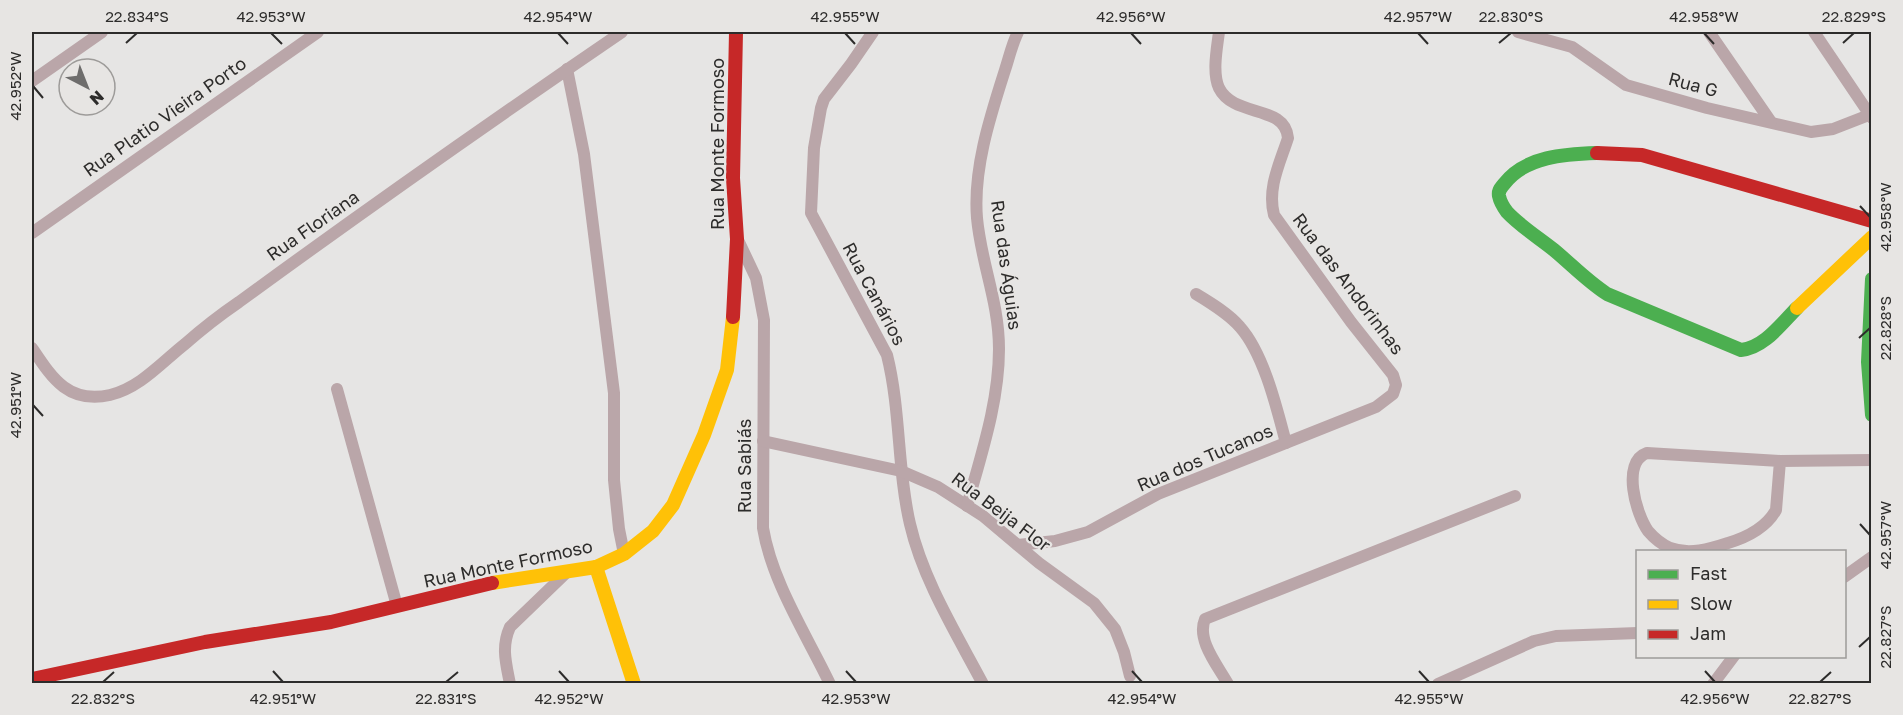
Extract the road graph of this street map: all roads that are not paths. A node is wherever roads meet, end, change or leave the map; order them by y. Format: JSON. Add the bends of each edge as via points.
{"nodes":[{"id":1,"x":102,"y":32,"type":"edge"},
{"id":2,"x":318,"y":32,"type":"edge"},
{"id":3,"x":622,"y":32,"type":"edge"},
{"id":4,"x":736,"y":32,"type":"edge"},
{"id":5,"x":873,"y":32,"type":"edge"},
{"id":6,"x":1018,"y":32,"type":"edge"},
{"id":7,"x":1219,"y":32,"type":"edge"},
{"id":8,"x":1518,"y":32,"type":"edge"},
{"id":9,"x":1709,"y":32,"type":"edge"},
{"id":10,"x":1814,"y":32,"type":"edge"},
{"id":11,"x":567,"y":69,"type":"junction"},
{"id":12,"x":32,"y":81,"type":"edge"},
{"id":13,"x":1870,"y":117,"type":"edge"},
{"id":14,"x":1771,"y":122,"type":"junction"},
{"id":15,"x":1872,"y":221,"type":"edge"},
{"id":16,"x":32,"y":233,"type":"edge"},
{"id":17,"x":1872,"y":237,"type":"edge"},
{"id":18,"x":737,"y":238,"type":"junction"},
{"id":19,"x":1872,"y":279,"type":"edge"},
{"id":20,"x":1196,"y":294,"type":"dead end"},
{"id":21,"x":32,"y":348,"type":"edge"},
{"id":22,"x":1396,"y":385,"type":"joint"},
{"id":23,"x":337,"y":389,"type":"dead end"},
{"id":24,"x":1872,"y":415,"type":"edge"},
{"id":25,"x":763,"y":441,"type":"junction"},
{"id":26,"x":1286,"y":443,"type":"junction"},
{"id":27,"x":1872,"y":460,"type":"edge"},
{"id":28,"x":1780,"y":461,"type":"junction"},
{"id":29,"x":901,"y":471,"type":"junction"},
{"id":30,"x":1515,"y":496,"type":"dead end"},
{"id":31,"x":967,"y":506,"type":"junction"},
{"id":32,"x":1018,"y":545,"type":"junction"},
{"id":33,"x":624,"y":554,"type":"junction"},
{"id":34,"x":1872,"y":557,"type":"edge"},
{"id":35,"x":596,"y":567,"type":"junction"},
{"id":36,"x":568,"y":572,"type":"junction"},
{"id":37,"x":1846,"y":576,"type":"edge"},
{"id":38,"x":397,"y":606,"type":"junction"},
{"id":39,"x":1636,"y":633,"type":"edge"},
{"id":40,"x":1733,"y":658,"type":"edge"},
{"id":41,"x":1130,"y":676,"type":"dead end"},
{"id":42,"x":32,"y":678,"type":"edge"},
{"id":43,"x":510,"y":684,"type":"edge"},
{"id":44,"x":634,"y":684,"type":"edge"},
{"id":45,"x":830,"y":684,"type":"edge"},
{"id":46,"x":983,"y":684,"type":"edge"},
{"id":47,"x":1228,"y":684,"type":"edge"},
{"id":48,"x":1438,"y":684,"type":"edge"},
{"id":49,"x":1713,"y":684,"type":"edge"}],
"edges":[{"from":1,"to":12,"type":"street"},
{"from":2,"to":16,"type":"street","name":"Rua Platio Vieira Porto"},
{"from":3,"to":11,"type":"street","name":"Rua Floriana"},
{"from":4,"to":18,"type":"street","name":"Rua Monte Formoso","via":[[733,178]]},
{"from":5,"to":29,"type":"street","name":"Rua Canários","via":[[824,99],[814,148],[811,213],[887,356]]},
{"from":6,"to":31,"type":"street","name":"Rua das Águias","via":[[992,108],[981,160],[977,219],[996,306],[999,353],[986,439]]},
{"from":7,"to":22,"type":"street","name":"Rua das Andorinhas","via":[[1216,52],[1220,89],[1241,107],[1275,117],[1287,129],[1288,138],[1272,192],[1274,214],[1388,367]]},
{"from":8,"to":14,"type":"street","name":"Rua G","via":[[1572,46],[1626,85]]},
{"from":9,"to":14,"type":"street"},
{"from":10,"to":13,"type":"street"},
{"from":11,"to":21,"type":"street","name":"Rua Floriana","via":[[280,272],[125,390],[96,396],[67,391],[54,380]]},
{"from":11,"to":33,"type":"street","via":[[584,154],[614,393],[614,480]]},
{"from":13,"to":14,"type":"street","name":"Rua G","via":[[1822,132]]},
{"from":15,"to":17,"type":"street","via":[[1642,156],[1610,152],[1574,153],[1533,164],[1509,176],[1498,190],[1506,211],[1597,288],[1741,350],[1760,344]]},
{"from":18,"to":25,"type":"street","name":"Rua Sabiás","via":[[756,278],[762,305]]},
{"from":18,"to":33,"type":"street","name":"Rua Monte Formoso","via":[[730,353],[721,390],[673,505],[653,531]]},
{"from":19,"to":24,"type":"street","via":[[1868,362]]},
{"from":20,"to":26,"type":"street","via":[[1246,334],[1270,389]]},
{"from":22,"to":26,"type":"street","name":"Rua dos Tucanos","via":[[1387,400],[1376,407]]},
{"from":23,"to":38,"type":"street"},
{"from":25,"to":29,"type":"street","name":"Rua Beija Flor"},
{"from":25,"to":45,"type":"street","name":"Rua Sabiás","via":[[763,528],[769,557]]},
{"from":26,"to":32,"type":"street","name":"Rua dos Tucanos","via":[[1158,494],[1088,532]]},
{"from":27,"to":28,"type":"street"},
{"from":28,"to":28,"type":"street","via":[[1657,452],[1641,455],[1632,473],[1640,518],[1656,540],[1673,549],[1705,550],[1738,540],[1758,530],[1776,510]]},
{"from":29,"to":31,"type":"street","name":"Rua Beija Flor","via":[[931,483]]},
{"from":29,"to":46,"type":"street","name":"Rua Canários","via":[[911,527],[926,571]]},
{"from":30,"to":47,"type":"street","via":[[1205,619],[1202,629],[1207,648]]},
{"from":31,"to":32,"type":"street","name":"Rua Beija Flor"},
{"from":32,"to":41,"type":"street","name":"Rua Beija Flor","via":[[1106,616],[1124,652]]},
{"from":33,"to":35,"type":"street","name":"Rua Monte Formoso"},
{"from":34,"to":37,"type":"street"},
{"from":35,"to":36,"type":"street","name":"Rua Monte Formoso"},
{"from":35,"to":44,"type":"street"},
{"from":36,"to":38,"type":"street","name":"Rua Monte Formoso","via":[[498,582]]},
{"from":36,"to":43,"type":"street","via":[[510,627],[504,651]]},
{"from":38,"to":42,"type":"street","name":"Rua Monte Formoso"},
{"from":39,"to":48,"type":"street","via":[[1556,636],[1534,641]]},
{"from":40,"to":49,"type":"street"}]}
